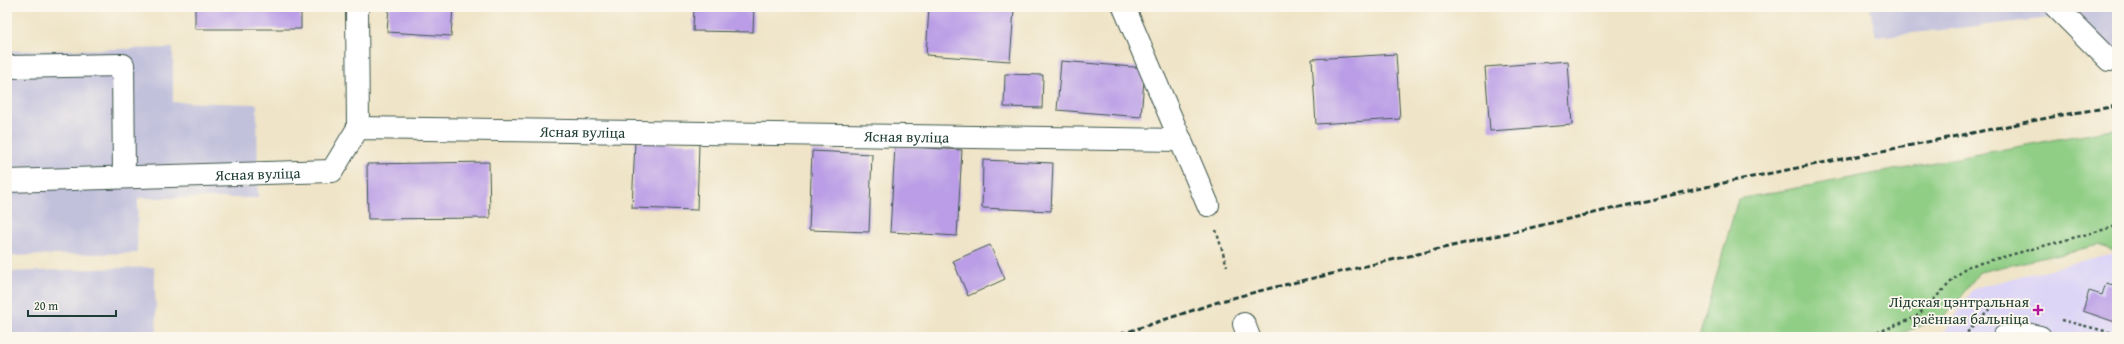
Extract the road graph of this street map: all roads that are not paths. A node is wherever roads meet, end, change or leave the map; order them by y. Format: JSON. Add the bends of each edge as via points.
{"nodes":[{"id":1,"x":357,"y":7,"type":"edge"},
{"id":2,"x":1124,"y":7,"type":"edge"},
{"id":3,"x":2056,"y":7,"type":"edge"},
{"id":4,"x":2117,"y":59,"type":"edge"},
{"id":5,"x":7,"y":67,"type":"edge"},
{"id":6,"x":358,"y":128,"type":"junction"},
{"id":7,"x":1182,"y":140,"type":"junction"},
{"id":8,"x":124,"y":177,"type":"junction"},
{"id":9,"x":7,"y":181,"type":"edge"},
{"id":10,"x":1208,"y":205,"type":"road end"},
{"id":11,"x":2004,"y":337,"type":"edge"},
{"id":12,"x":2040,"y":337,"type":"edge"}],
"edges":[{"from":1,"to":6,"type":"street"},
{"from":2,"to":7,"type":"street"},
{"from":3,"to":4,"type":"street","via":[[2110,60]]},
{"from":5,"to":8,"type":"street","via":[[123,65]]},
{"from":6,"to":7,"type":"street","name":"Ясная вуліца"},
{"from":6,"to":8,"type":"street","name":"Ясная вуліца","via":[[332,171]]},
{"from":7,"to":10,"type":"street"},
{"from":8,"to":9,"type":"street","name":"Ясная вуліца"},
{"from":11,"to":12,"type":"street","via":[[2026,334]]}]}
